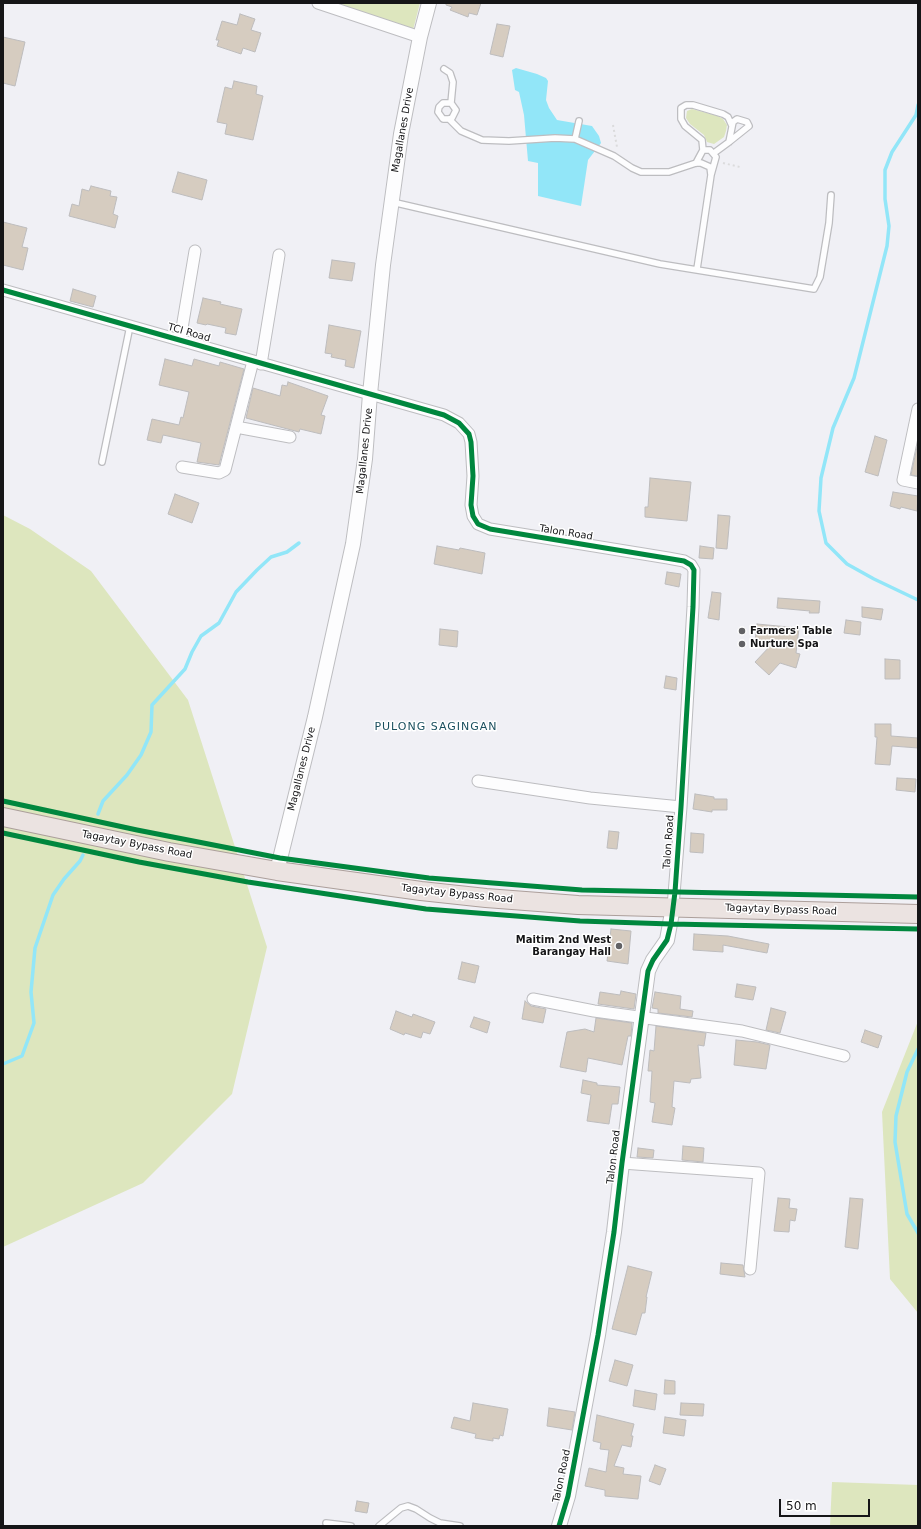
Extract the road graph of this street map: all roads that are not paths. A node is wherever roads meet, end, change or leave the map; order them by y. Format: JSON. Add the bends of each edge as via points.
{"nodes":[{"id":1,"x":318,"y":3,"type":"edge"},
{"id":2,"x":429,"y":3,"type":"edge"},
{"id":3,"x":420,"y":37,"type":"junction"},
{"id":4,"x":444,"y":69,"type":"dead end"},
{"id":5,"x":452,"y":103,"type":"junction"},
{"id":6,"x":449,"y":119,"type":"junction"},
{"id":7,"x":579,"y":122,"type":"dead end"},
{"id":8,"x":732,"y":126,"type":"junction"},
{"id":9,"x":575,"y":139,"type":"junction"},
{"id":10,"x":729,"y":142,"type":"junction"},
{"id":11,"x":703,"y":150,"type":"junction"},
{"id":12,"x":714,"y":153,"type":"junction"},
{"id":13,"x":696,"y":163,"type":"junction"},
{"id":14,"x":711,"y":174,"type":"junction"},
{"id":15,"x":831,"y":195,"type":"dead end"},
{"id":16,"x":392,"y":202,"type":"junction"},
{"id":17,"x":195,"y":251,"type":"dead end"},
{"id":18,"x":279,"y":255,"type":"dead end"},
{"id":19,"x":697,"y":269,"type":"junction"},
{"id":20,"x":3,"y":290,"type":"edge"},
{"id":21,"x":130,"y":326,"type":"junction"},
{"id":22,"x":180,"y":340,"type":"junction"},
{"id":23,"x":257,"y":362,"type":"junction"},
{"id":24,"x":370,"y":394,"type":"junction"},
{"id":25,"x":918,"y":409,"type":"edge"},
{"id":26,"x":236,"y":427,"type":"junction"},
{"id":27,"x":916,"y":434,"type":"edge"},
{"id":28,"x":290,"y":437,"type":"dead end"},
{"id":29,"x":102,"y":462,"type":"dead end"},
{"id":30,"x":182,"y":467,"type":"dead end"},
{"id":31,"x":918,"y":483,"type":"edge"},
{"id":32,"x":478,"y":781,"type":"dead end"},
{"id":33,"x":681,"y":807,"type":"junction"},
{"id":34,"x":3,"y":818,"type":"edge"},
{"id":35,"x":276,"y":871,"type":"junction"},
{"id":36,"x":673,"y":907,"type":"junction"},
{"id":37,"x":918,"y":914,"type":"edge"},
{"id":38,"x":534,"y":999,"type":"dead end"},
{"id":39,"x":642,"y":1017,"type":"junction"},
{"id":40,"x":844,"y":1056,"type":"dead end"},
{"id":41,"x":622,"y":1163,"type":"junction"},
{"id":42,"x":750,"y":1269,"type":"dead end"},
{"id":43,"x":326,"y":1523,"type":"dead end"},
{"id":44,"x":351,"y":1526,"type":"edge"},
{"id":45,"x":380,"y":1526,"type":"edge"},
{"id":46,"x":460,"y":1526,"type":"edge"},
{"id":47,"x":559,"y":1526,"type":"edge"}],
"edges":[{"from":1,"to":3,"type":"street"},
{"from":2,"to":3,"type":"street","name":"Magallanes Drive"},
{"from":3,"to":16,"type":"street","name":"Magallanes Drive","via":[[401,134]]},
{"from":4,"to":5,"type":"lane","via":[[450,73],[453,82]]},
{"from":5,"to":6,"type":"lane","via":[[455,113]]},
{"from":5,"to":6,"type":"lane","via":[[443,103],[438,109],[441,117]]},
{"from":6,"to":9,"type":"lane","via":[[461,132],[489,141]]},
{"from":7,"to":9,"type":"lane"},
{"from":8,"to":10,"type":"lane"},
{"from":8,"to":10,"type":"lane","via":[[737,119],[747,122],[749,126]]},
{"from":8,"to":11,"type":"lane","via":[[728,117],[723,114],[693,105],[681,108],[681,119],[685,126],[702,140]]},
{"from":9,"to":13,"type":"lane","via":[[614,156],[641,172],[669,172]]},
{"from":10,"to":12,"type":"lane"},
{"from":11,"to":12,"type":"lane"},
{"from":11,"to":13,"type":"lane"},
{"from":12,"to":14,"type":"lane","via":[[716,161]]},
{"from":13,"to":14,"type":"lane","via":[[706,164],[710,167]]},
{"from":14,"to":19,"type":"lane"},
{"from":15,"to":19,"type":"lane","via":[[820,277],[814,289]]},
{"from":16,"to":19,"type":"lane","via":[[660,264]]},
{"from":16,"to":24,"type":"street","name":"Magallanes Drive"},
{"from":17,"to":22,"type":"street"},
{"from":18,"to":23,"type":"street"},
{"from":20,"to":21,"type":"street","name":"TCI Road"},
{"from":21,"to":22,"type":"street","name":"TCI Road"},
{"from":21,"to":29,"type":"lane"},
{"from":22,"to":23,"type":"street","name":"TCI Road"},
{"from":23,"to":24,"type":"street","name":"TCI Road"},
{"from":23,"to":26,"type":"street"},
{"from":24,"to":33,"type":"street","name":"Talon Road","via":[[444,415],[459,423],[469,434],[472,442],[472,516],[478,524],[490,529],[668,558],[691,565],[694,570],[693,607]]},
{"from":24,"to":35,"type":"street","name":"Magallanes Drive","via":[[365,459],[353,544],[315,717]]},
{"from":25,"to":27,"type":"street"},
{"from":26,"to":28,"type":"street"},
{"from":26,"to":30,"type":"street","via":[[225,470],[219,473]]},
{"from":27,"to":31,"type":"street","via":[[903,480]]},
{"from":32,"to":33,"type":"street","via":[[590,798]]},
{"from":33,"to":36,"type":"street","name":"Talon Road"},
{"from":34,"to":35,"type":"main road","name":"Tagaytay Bypass Road"},
{"from":35,"to":36,"type":"main road","name":"Tagaytay Bypass Road","via":[[486,898],[578,905]]},
{"from":36,"to":37,"type":"main road","name":"Tagaytay Bypass Road"},
{"from":36,"to":39,"type":"street","name":"Talon Road","via":[[667,940],[648,971]]},
{"from":38,"to":39,"type":"street"},
{"from":39,"to":40,"type":"street","via":[[742,1031]]},
{"from":39,"to":41,"type":"street","name":"Talon Road"},
{"from":41,"to":42,"type":"street","via":[[758,1173]]},
{"from":41,"to":47,"type":"street","name":"Talon Road","via":[[598,1335],[568,1496]]},
{"from":43,"to":44,"type":"lane"},
{"from":45,"to":46,"type":"lane","via":[[401,1508],[408,1506],[440,1523]]}]}
